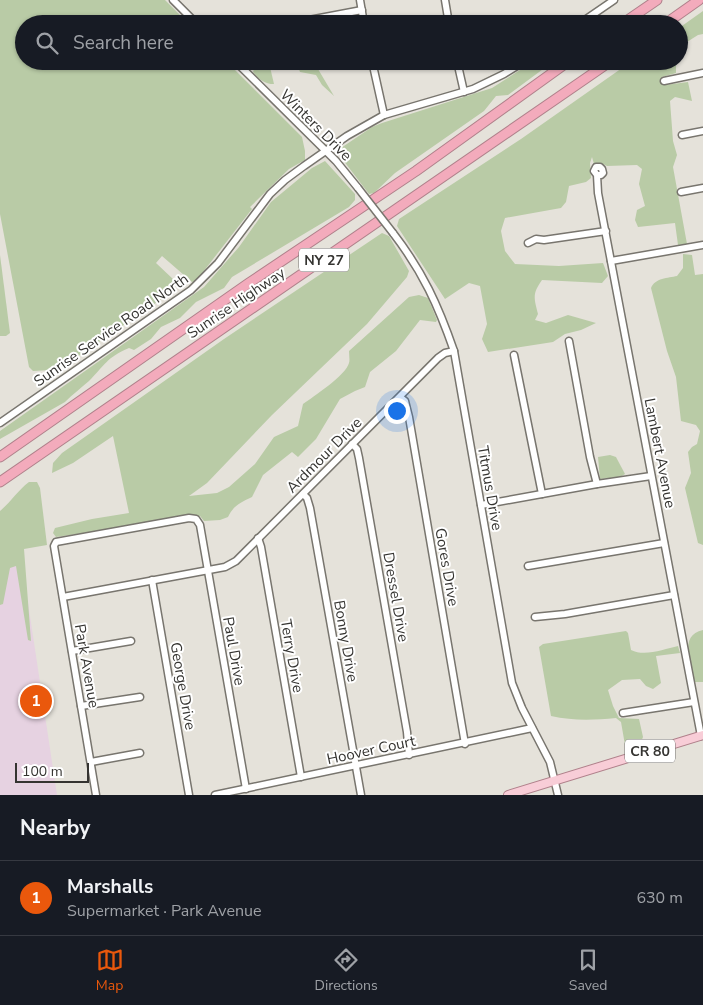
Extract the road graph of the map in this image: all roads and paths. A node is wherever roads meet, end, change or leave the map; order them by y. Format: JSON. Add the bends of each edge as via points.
{"nodes":[{"id":1,"x":174,"y":0,"type":"edge"},
{"id":2,"x":360,"y":0,"type":"edge"},
{"id":3,"x":445,"y":0,"type":"edge"},
{"id":4,"x":614,"y":0,"type":"edge"},
{"id":5,"x":657,"y":0,"type":"edge"},
{"id":6,"x":699,"y":0,"type":"edge"},
{"id":7,"x":362,"y":10,"type":"junction"},
{"id":8,"x":189,"y":15,"type":"edge"},
{"id":9,"x":336,"y":15,"type":"edge"},
{"id":10,"x":363,"y":15,"type":"edge"},
{"id":11,"x":448,"y":15,"type":"edge"},
{"id":12,"x":592,"y":15,"type":"edge"},
{"id":13,"x":635,"y":15,"type":"edge"},
{"id":14,"x":678,"y":15,"type":"edge"},
{"id":15,"x":244,"y":70,"type":"edge"},
{"id":16,"x":374,"y":70,"type":"edge"},
{"id":17,"x":459,"y":70,"type":"edge"},
{"id":18,"x":510,"y":70,"type":"edge"},
{"id":19,"x":556,"y":70,"type":"edge"},
{"id":20,"x":598,"y":70,"type":"edge"},
{"id":21,"x":703,"y":73,"type":"edge"},
{"id":22,"x":664,"y":81,"type":"dead end"},
{"id":23,"x":464,"y":92,"type":"junction"},
{"id":24,"x":384,"y":115,"type":"junction"},
{"id":25,"x":703,"y":131,"type":"edge"},
{"id":26,"x":682,"y":135,"type":"dead end"},
{"id":27,"x":325,"y":152,"type":"junction"},
{"id":28,"x":597,"y":175,"type":"dead end"},
{"id":29,"x":703,"y":188,"type":"edge"},
{"id":30,"x":680,"y":192,"type":"dead end"},
{"id":31,"x":376,"y":210,"type":"joint"},
{"id":32,"x":606,"y":231,"type":"junction"},
{"id":33,"x":528,"y":243,"type":"dead end"},
{"id":34,"x":703,"y":246,"type":"edge"},
{"id":35,"x":611,"y":261,"type":"junction"},
{"id":36,"x":570,"y":341,"type":"dead end"},
{"id":37,"x":454,"y":351,"type":"junction"},
{"id":38,"x":514,"y":355,"type":"dead end"},
{"id":39,"x":400,"y":396,"type":"junction"},
{"id":40,"x":0,"y":423,"type":"edge"},
{"id":41,"x":352,"y":444,"type":"junction"},
{"id":42,"x":0,"y":457,"type":"edge"},
{"id":43,"x":651,"y":476,"type":"junction"},
{"id":44,"x":0,"y":482,"type":"edge"},
{"id":45,"x":597,"y":484,"type":"junction"},
{"id":46,"x":303,"y":494,"type":"junction"},
{"id":47,"x":542,"y":494,"type":"junction"},
{"id":48,"x":481,"y":505,"type":"junction"},
{"id":49,"x":258,"y":538,"type":"junction"},
{"id":50,"x":56,"y":542,"type":"joint"},
{"id":51,"x":664,"y":543,"type":"junction"},
{"id":52,"x":528,"y":566,"type":"dead end"},
{"id":53,"x":208,"y":570,"type":"junction"},
{"id":54,"x":152,"y":580,"type":"junction"},
{"id":55,"x":674,"y":595,"type":"junction"},
{"id":56,"x":63,"y":597,"type":"junction"},
{"id":57,"x":535,"y":617,"type":"dead end"},
{"id":58,"x":131,"y":641,"type":"dead end"},
{"id":59,"x":72,"y":651,"type":"junction"},
{"id":60,"x":140,"y":697,"type":"dead end"},
{"id":61,"x":694,"y":702,"type":"junction"},
{"id":62,"x":81,"y":706,"type":"junction"},
{"id":63,"x":622,"y":713,"type":"dead end"},
{"id":64,"x":532,"y":728,"type":"junction"},
{"id":65,"x":702,"y":735,"type":"edge"},
{"id":66,"x":465,"y":744,"type":"junction"},
{"id":67,"x":140,"y":753,"type":"dead end"},
{"id":68,"x":409,"y":755,"type":"junction"},
{"id":69,"x":91,"y":762,"type":"junction"},
{"id":70,"x":356,"y":766,"type":"junction"},
{"id":71,"x":301,"y":777,"type":"junction"},
{"id":72,"x":555,"y":780,"type":"junction"},
{"id":73,"x":246,"y":789,"type":"junction"},
{"id":74,"x":96,"y":795,"type":"edge"},
{"id":75,"x":189,"y":795,"type":"edge"},
{"id":76,"x":215,"y":795,"type":"edge"},
{"id":77,"x":361,"y":795,"type":"edge"},
{"id":78,"x":508,"y":795,"type":"edge"},
{"id":79,"x":558,"y":795,"type":"edge"}],
"edges":[{"from":1,"to":8,"type":"street"},
{"from":2,"to":7,"type":"street"},
{"from":3,"to":11,"type":"street"},
{"from":4,"to":12,"type":"street"},
{"from":5,"to":13,"type":"highway"},
{"from":6,"to":14,"type":"highway"},
{"from":7,"to":9,"type":"street"},
{"from":7,"to":10,"type":"street"},
{"from":15,"to":27,"type":"street","name":"Winters Drive"},
{"from":16,"to":24,"type":"street"},
{"from":17,"to":23,"type":"street"},
{"from":18,"to":23,"type":"street","name":"Sunrise Service Road North","via":[[491,82]]},
{"from":19,"to":42,"type":"highway","name":"Sunrise Highway","number":"NY 27","via":[[416,171]]},
{"from":20,"to":44,"type":"highway","name":"Sunrise Highway","number":"NY 27"},
{"from":21,"to":22,"type":"street"},
{"from":23,"to":24,"type":"street","name":"Sunrise Service Road North"},
{"from":24,"to":27,"type":"street","name":"Sunrise Service Road North"},
{"from":25,"to":26,"type":"street"},
{"from":27,"to":31,"type":"street","name":"Winters Drive","bridge":true},
{"from":27,"to":40,"type":"street","name":"Sunrise Service Road North","via":[[278,187],[218,263],[191,290]]},
{"from":28,"to":32,"type":"street","name":"Lambert Avenue"},
{"from":29,"to":30,"type":"street"},
{"from":31,"to":37,"type":"street","name":"Titmus Drive","bridge":true,"via":[[422,273]]},
{"from":32,"to":33,"type":"street","via":[[536,239]]},
{"from":32,"to":35,"type":"street","name":"Lambert Avenue"},
{"from":34,"to":35,"type":"street"},
{"from":35,"to":43,"type":"street","name":"Lambert Avenue"},
{"from":36,"to":45,"type":"street"},
{"from":37,"to":39,"type":"street","name":"Ardmour Drive","via":[[438,358]]},
{"from":37,"to":48,"type":"street","name":"Titmus Drive"},
{"from":38,"to":47,"type":"street"},
{"from":39,"to":41,"type":"street","name":"Ardmour Drive"},
{"from":39,"to":66,"type":"street","name":"Gores Drive","via":[[405,401],[409,417]]},
{"from":41,"to":46,"type":"street","name":"Ardmour Drive"},
{"from":41,"to":68,"type":"street","name":"Dressel Drive","via":[[359,458]]},
{"from":43,"to":45,"type":"street"},
{"from":43,"to":51,"type":"street","name":"Lambert Avenue"},
{"from":45,"to":47,"type":"street"},
{"from":46,"to":49,"type":"street","name":"Ardmour Drive"},
{"from":46,"to":70,"type":"street","name":"Bonny Drive","via":[[310,508]]},
{"from":47,"to":48,"type":"street"},
{"from":48,"to":64,"type":"street","name":"Titmus Drive","via":[[512,683]]},
{"from":49,"to":53,"type":"street","name":"Ardmour Drive","via":[[236,561]]},
{"from":49,"to":71,"type":"street","name":"Terry Drive"},
{"from":50,"to":53,"type":"street","name":"Paul Drive","via":[[196,519],[200,525]]},
{"from":50,"to":56,"type":"street","name":"Park Avenue","via":[[54,553]]},
{"from":51,"to":52,"type":"street"},
{"from":51,"to":55,"type":"street","name":"Lambert Avenue"},
{"from":53,"to":54,"type":"street","name":"Ardmour Drive"},
{"from":53,"to":73,"type":"street","name":"Paul Drive"},
{"from":54,"to":56,"type":"street","name":"Ardmour Drive"},
{"from":54,"to":75,"type":"street","name":"George Drive"},
{"from":55,"to":57,"type":"street"},
{"from":55,"to":61,"type":"street","name":"Lambert Avenue"},
{"from":56,"to":59,"type":"street","name":"Park Avenue"},
{"from":58,"to":59,"type":"street"},
{"from":59,"to":62,"type":"street","name":"Park Avenue"},
{"from":60,"to":62,"type":"street"},
{"from":61,"to":63,"type":"street"},
{"from":61,"to":65,"type":"street","name":"Lambert Avenue"},
{"from":62,"to":69,"type":"street","name":"Park Avenue"},
{"from":64,"to":66,"type":"street","name":"Hoover Court"},
{"from":64,"to":72,"type":"street","name":"Titmus Drive","via":[[548,757]]},
{"from":65,"to":72,"type":"main road","number":"CR 80"},
{"from":66,"to":68,"type":"street","name":"Hoover Court"},
{"from":67,"to":69,"type":"street"},
{"from":68,"to":70,"type":"street","name":"Hoover Court"},
{"from":69,"to":74,"type":"street","name":"Park Avenue"},
{"from":70,"to":71,"type":"street","name":"Hoover Court"},
{"from":70,"to":77,"type":"street","name":"Bonny Drive"},
{"from":71,"to":73,"type":"street","name":"Hoover Court"},
{"from":72,"to":78,"type":"main road","number":"CR 80"},
{"from":72,"to":79,"type":"street","name":"Titmus Drive"},
{"from":73,"to":76,"type":"street","name":"Hoover Court"}]}
